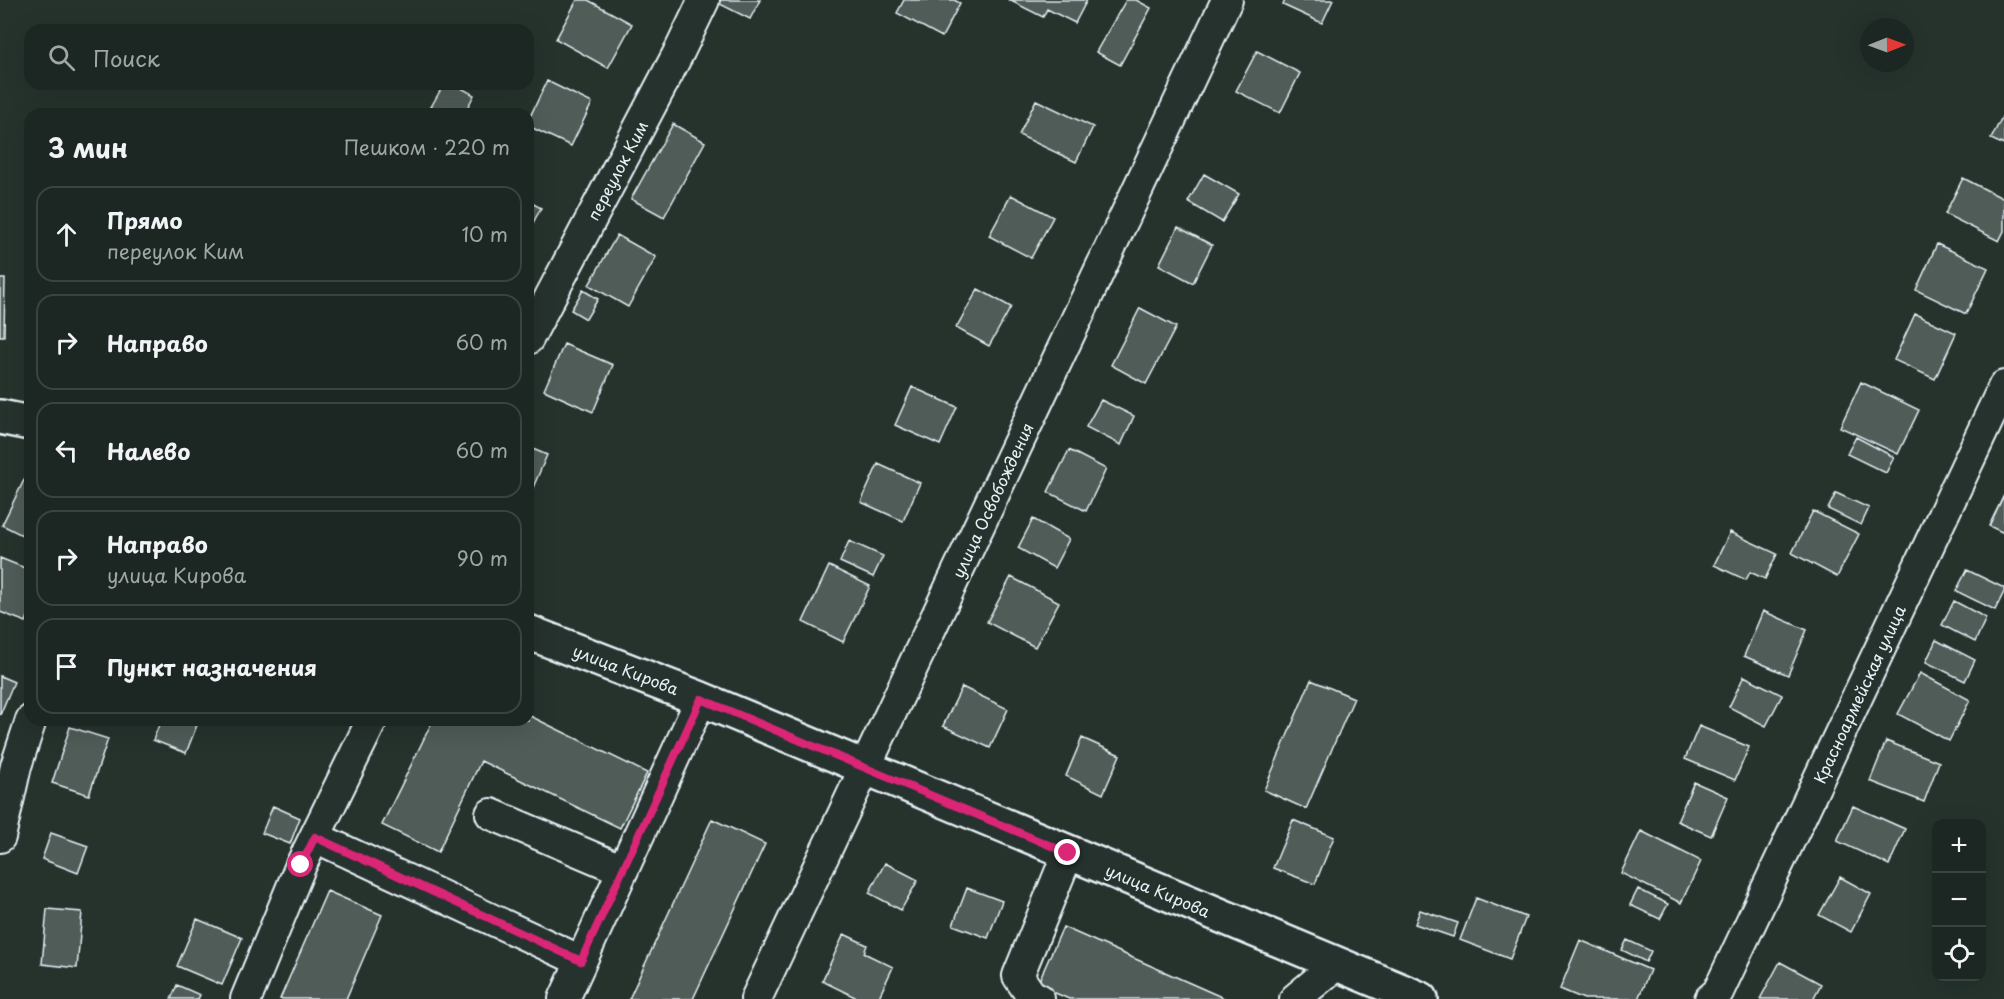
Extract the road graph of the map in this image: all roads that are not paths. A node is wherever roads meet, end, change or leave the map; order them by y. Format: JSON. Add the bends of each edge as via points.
{"nodes":[{"id":1,"x":704,"y":0,"type":"edge"},
{"id":2,"x":1227,"y":0,"type":"edge"},
{"id":3,"x":534,"y":328,"type":"edge"},
{"id":4,"x":2004,"y":386,"type":"edge"},
{"id":5,"x":0,"y":417,"type":"edge"},
{"id":6,"x":24,"y":422,"type":"edge"},
{"id":7,"x":534,"y":634,"type":"edge"},
{"id":8,"x":701,"y":699,"type":"junction"},
{"id":9,"x":29,"y":726,"type":"edge"},
{"id":10,"x":369,"y":726,"type":"edge"},
{"id":11,"x":865,"y":768,"type":"junction"},
{"id":12,"x":491,"y":814,"type":"dead end"},
{"id":13,"x":0,"y":837,"type":"edge"},
{"id":14,"x":315,"y":837,"type":"junction"},
{"id":15,"x":1068,"y":853,"type":"junction"},
{"id":16,"x":623,"y":870,"type":"junction"},
{"id":17,"x":581,"y":961,"type":"junction"},
{"id":18,"x":1337,"y":964,"type":"junction"},
{"id":19,"x":246,"y":999,"type":"edge"},
{"id":20,"x":564,"y":999,"type":"edge"},
{"id":21,"x":756,"y":999,"type":"edge"},
{"id":22,"x":1039,"y":999,"type":"edge"},
{"id":23,"x":1295,"y":999,"type":"edge"},
{"id":24,"x":1421,"y":999,"type":"edge"},
{"id":25,"x":1710,"y":999,"type":"edge"}],
"edges":[{"from":1,"to":3,"type":"street","name":"переулок Ким"},
{"from":2,"to":11,"type":"street","name":"улица Освобождения"},
{"from":4,"to":25,"type":"street","name":"Красноармейская улица","via":[[1718,992]]},
{"from":5,"to":6,"type":"main road"},
{"from":7,"to":8,"type":"main road","name":"улица Кирова"},
{"from":8,"to":11,"type":"main road","name":"улица Кирова"},
{"from":8,"to":16,"type":"street"},
{"from":9,"to":13,"type":"street"},
{"from":10,"to":14,"type":"street"},
{"from":11,"to":15,"type":"main road","name":"улица Кирова"},
{"from":11,"to":21,"type":"street","name":"улица Освобождения"},
{"from":12,"to":16,"type":"street"},
{"from":14,"to":17,"type":"street"},
{"from":14,"to":19,"type":"street"},
{"from":15,"to":18,"type":"main road","name":"улица Кирова"},
{"from":15,"to":22,"type":"street","via":[[1018,976],[1031,995]]},
{"from":16,"to":17,"type":"street"},
{"from":17,"to":20,"type":"street"},
{"from":18,"to":23,"type":"street"},
{"from":18,"to":24,"type":"main road","name":"улица Кирова"}]}
